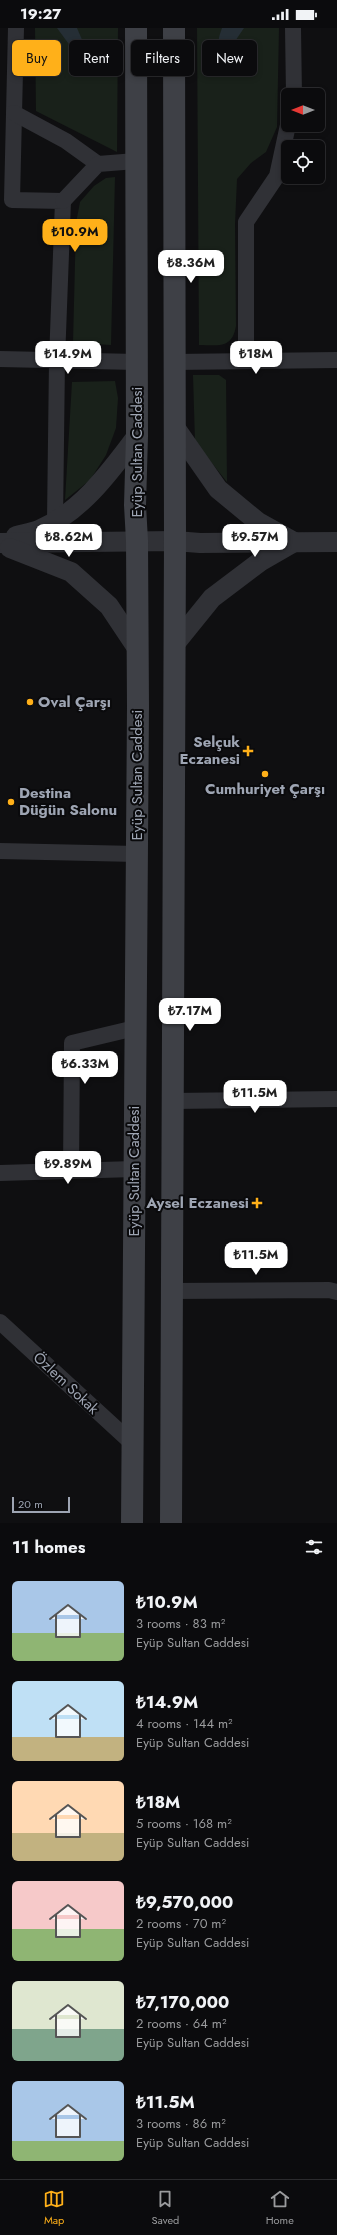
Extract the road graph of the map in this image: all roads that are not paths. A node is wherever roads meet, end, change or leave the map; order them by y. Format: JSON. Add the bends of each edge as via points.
{"nodes":[{"id":1,"x":16,"y":28,"type":"edge"},
{"id":2,"x":136,"y":28,"type":"edge"},
{"id":3,"x":174,"y":28,"type":"edge"},
{"id":4,"x":293,"y":28,"type":"edge"},
{"id":5,"x":294,"y":88,"type":"edge"},
{"id":6,"x":14,"y":113,"type":"junction"},
{"id":7,"x":286,"y":132,"type":"edge"},
{"id":8,"x":136,"y":161,"type":"junction"},
{"id":9,"x":98,"y":164,"type":"junction"},
{"id":10,"x":63,"y":201,"type":"junction"},
{"id":11,"x":0,"y":359,"type":"edge"},
{"id":12,"x":57,"y":360,"type":"junction"},
{"id":13,"x":337,"y":360,"type":"edge"},
{"id":14,"x":246,"y":361,"type":"junction"},
{"id":15,"x":137,"y":362,"type":"junction"},
{"id":16,"x":174,"y":362,"type":"junction"},
{"id":17,"x":174,"y":426,"type":"junction"},
{"id":18,"x":137,"y":436,"type":"junction"},
{"id":19,"x":55,"y":521,"type":"junction"},
{"id":20,"x":175,"y":540,"type":"junction"},
{"id":21,"x":138,"y":541,"type":"junction"},
{"id":22,"x":294,"y":542,"type":"junction"},
{"id":23,"x":337,"y":542,"type":"edge"},
{"id":24,"x":0,"y":543,"type":"edge"},
{"id":25,"x":174,"y":645,"type":"junction"},
{"id":26,"x":138,"y":648,"type":"junction"},
{"id":27,"x":0,"y":851,"type":"edge"},
{"id":28,"x":136,"y":854,"type":"junction"},
{"id":29,"x":135,"y":1028,"type":"junction"},
{"id":30,"x":337,"y":1099,"type":"edge"},
{"id":31,"x":172,"y":1101,"type":"junction"},
{"id":32,"x":134,"y":1169,"type":"junction"},
{"id":33,"x":71,"y":1171,"type":"junction"},
{"id":34,"x":0,"y":1173,"type":"edge"},
{"id":35,"x":171,"y":1291,"type":"junction"},
{"id":36,"x":337,"y":1292,"type":"edge"},
{"id":37,"x":0,"y":1322,"type":"edge"},
{"id":38,"x":133,"y":1444,"type":"junction"},
{"id":39,"x":174,"y":1518,"type":"edge"},
{"id":40,"x":132,"y":1523,"type":"edge"}],
"edges":[{"from":1,"to":6,"type":"street"},
{"from":2,"to":8,"type":"main road","name":"Eyüp Sultan Caddesi"},
{"from":3,"to":16,"type":"main road"},
{"from":4,"to":5,"type":"street"},
{"from":6,"to":9,"type":"street","via":[[66,140]]},
{"from":6,"to":10,"type":"street","via":[[12,200]]},
{"from":7,"to":14,"type":"street","via":[[277,176],[246,222]]},
{"from":8,"to":9,"type":"street"},
{"from":8,"to":15,"type":"main road","name":"Eyüp Sultan Caddesi"},
{"from":9,"to":10,"type":"street"},
{"from":10,"to":12,"type":"street"},
{"from":11,"to":12,"type":"street"},
{"from":12,"to":15,"type":"street"},
{"from":12,"to":19,"type":"street"},
{"from":13,"to":14,"type":"street"},
{"from":14,"to":16,"type":"street"},
{"from":15,"to":18,"type":"main road","name":"Eyüp Sultan Caddesi"},
{"from":16,"to":17,"type":"main road"},
{"from":17,"to":20,"type":"main road"},
{"from":17,"to":22,"type":"street","via":[[218,489],[258,522]]},
{"from":18,"to":19,"type":"street","via":[[106,476],[71,511]]},
{"from":18,"to":21,"type":"main road","name":"Eyüp Sultan Caddesi","via":[[135,505]]},
{"from":19,"to":24,"type":"street","via":[[39,530]]},
{"from":20,"to":21,"type":"street"},
{"from":20,"to":22,"type":"street","via":[[200,543]]},
{"from":20,"to":25,"type":"main road"},
{"from":21,"to":24,"type":"street"},
{"from":21,"to":26,"type":"main road","name":"Eyüp Sultan Caddesi"},
{"from":22,"to":23,"type":"street"},
{"from":22,"to":25,"type":"street","via":[[261,561],[212,598]]},
{"from":24,"to":26,"type":"street","via":[[71,572],[109,606]]},
{"from":25,"to":31,"type":"main road"},
{"from":26,"to":28,"type":"main road","name":"Eyüp Sultan Caddesi"},
{"from":27,"to":28,"type":"street"},
{"from":28,"to":29,"type":"main road","name":"Eyüp Sultan Caddesi"},
{"from":29,"to":32,"type":"main road","name":"Eyüp Sultan Caddesi"},
{"from":29,"to":33,"type":"street","via":[[72,1043]]},
{"from":30,"to":31,"type":"street"},
{"from":31,"to":35,"type":"main road"},
{"from":32,"to":33,"type":"street"},
{"from":32,"to":38,"type":"main road","name":"Eyüp Sultan Caddesi"},
{"from":33,"to":34,"type":"street"},
{"from":35,"to":36,"type":"street"},
{"from":35,"to":39,"type":"main road"},
{"from":37,"to":38,"type":"street","name":"Özlem Sokak"},
{"from":38,"to":40,"type":"main road","name":"Eyüp Sultan Caddesi"}]}
